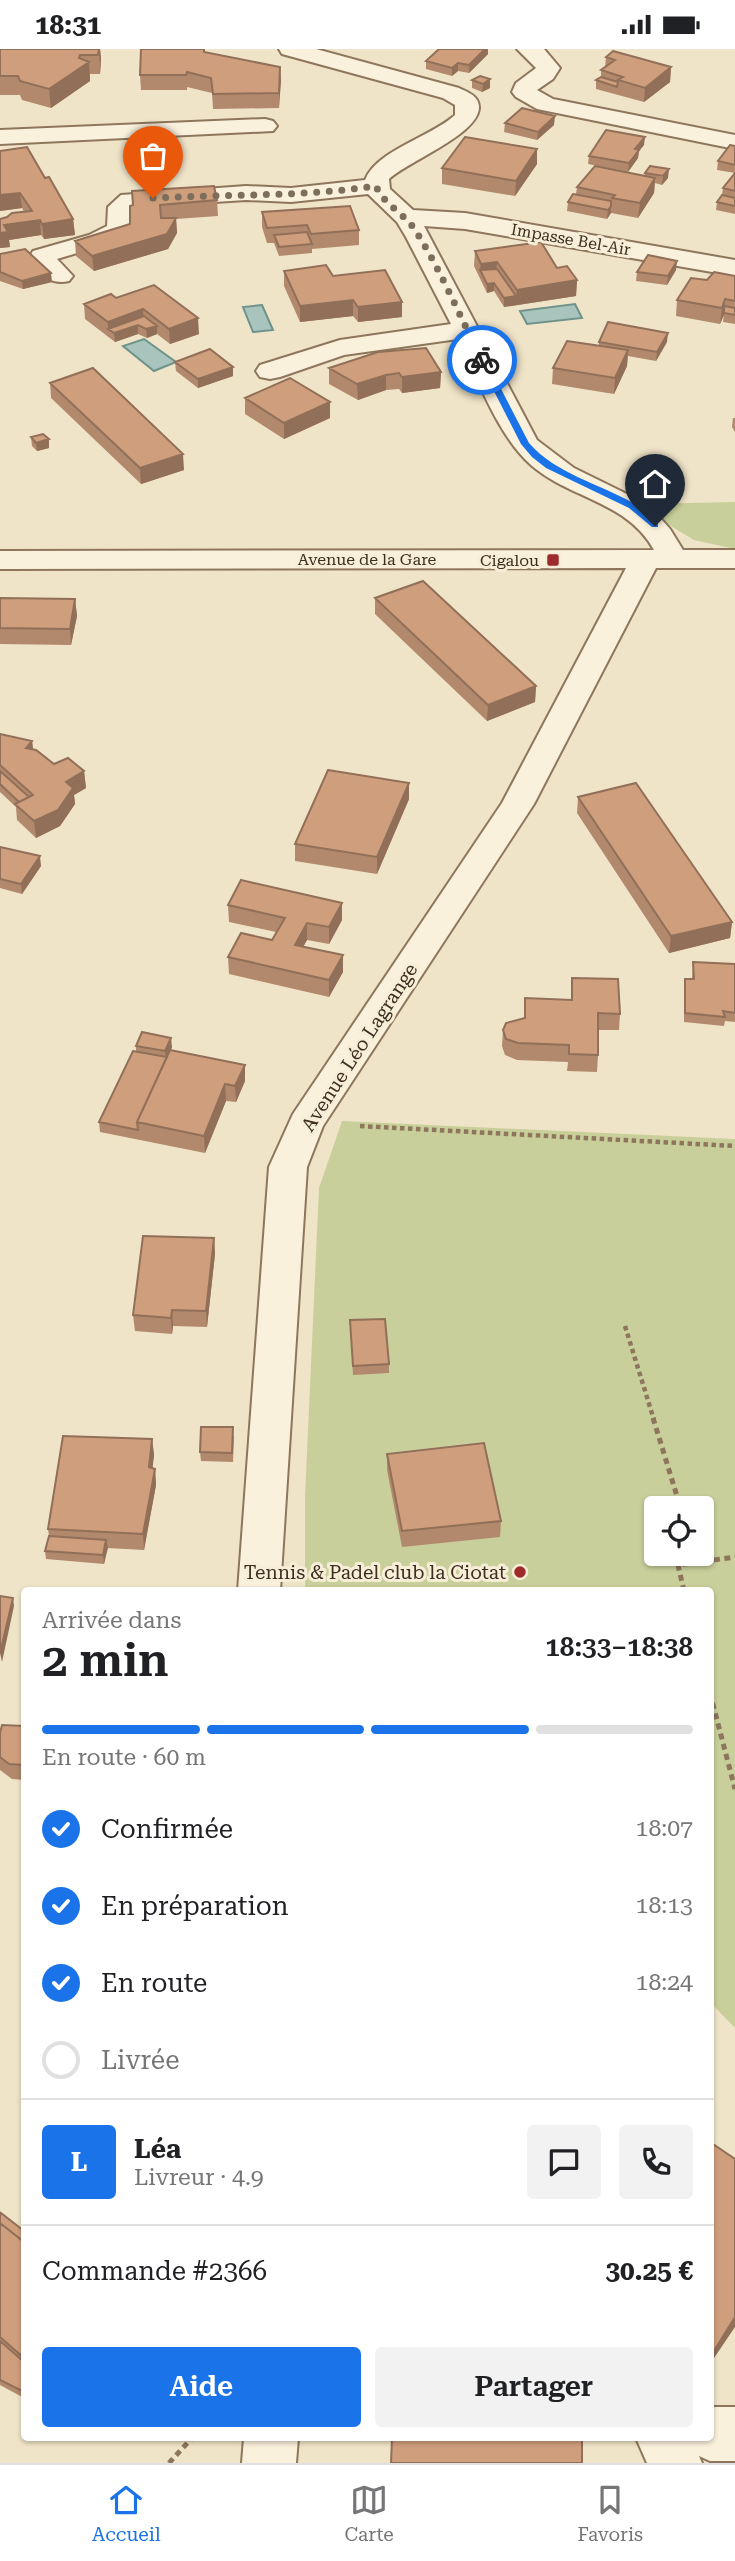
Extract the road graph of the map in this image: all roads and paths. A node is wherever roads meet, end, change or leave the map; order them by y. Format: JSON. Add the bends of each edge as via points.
{"nodes":[{"id":1,"x":290,"y":49,"type":"edge"},
{"id":2,"x":528,"y":49,"type":"edge"},
{"id":3,"x":265,"y":126,"type":"dead end"},
{"id":4,"x":0,"y":137,"type":"edge"},
{"id":5,"x":735,"y":142,"type":"edge"},
{"id":6,"x":376,"y":186,"type":"junction"},
{"id":7,"x":407,"y":217,"type":"junction"},
{"id":8,"x":735,"y":268,"type":"edge"},
{"id":9,"x":60,"y":277,"type":"dead end"},
{"id":10,"x":467,"y":330,"type":"junction"},
{"id":11,"x":270,"y":371,"type":"dead end"},
{"id":12,"x":735,"y":559,"type":"edge"},
{"id":13,"x":0,"y":560,"type":"edge"},
{"id":14,"x":658,"y":560,"type":"junction"},
{"id":15,"x":306,"y":1123,"type":"junction"},
{"id":16,"x":735,"y":1146,"type":"edge"},
{"id":17,"x":625,"y":1326,"type":"dead end"},
{"id":18,"x":677,"y":1496,"type":"edge"},
{"id":19,"x":735,"y":1557,"type":"edge"},
{"id":20,"x":714,"y":1560,"type":"edge"},
{"id":21,"x":678,"y":1566,"type":"edge"},
{"id":22,"x":259,"y":1587,"type":"edge"},
{"id":23,"x":683,"y":1587,"type":"edge"},
{"id":24,"x":714,"y":1708,"type":"edge"},
{"id":25,"x":735,"y":1789,"type":"edge"},
{"id":26,"x":714,"y":2434,"type":"edge"},
{"id":27,"x":735,"y":2434,"type":"edge"},
{"id":28,"x":189,"y":2441,"type":"edge"},
{"id":29,"x":271,"y":2441,"type":"edge"},
{"id":30,"x":664,"y":2441,"type":"edge"},
{"id":31,"x":169,"y":2463,"type":"edge"},
{"id":32,"x":269,"y":2463,"type":"edge"},
{"id":33,"x":675,"y":2463,"type":"edge"}],
"edges":[{"from":1,"to":6,"type":"street","via":[[451,93],[467,102],[467,117],[458,126],[398,159],[384,170]]},
{"from":2,"to":5,"type":"street","via":[[548,68],[524,88],[531,98],[569,110]]},
{"from":3,"to":4,"type":"street"},
{"from":6,"to":7,"type":"street","via":[[384,199]]},
{"from":6,"to":9,"type":"street","via":[[291,195],[130,200],[120,208],[116,232],[42,255]]},
{"from":7,"to":8,"type":"street","name":"Impasse Bel-Air","via":[[465,221]]},
{"from":7,"to":10,"type":"street"},
{"from":10,"to":11,"type":"street","via":[[340,348]]},
{"from":10,"to":14,"type":"street","via":[[525,444],[549,466],[632,506],[655,526]]},
{"from":12,"to":14,"type":"street","name":"Avenue de la Gare"},
{"from":13,"to":14,"type":"street","name":"Avenue de la Gare"},
{"from":14,"to":15,"type":"street","name":"Avenue Léo Lagrange","via":[[640,571],[518,804]]},
{"from":15,"to":16,"type":"path"},
{"from":15,"to":22,"type":"street","name":"Avenue Léo Lagrange","via":[[288,1167]]},
{"from":17,"to":18,"type":"path"},
{"from":19,"to":20,"type":"path"},
{"from":21,"to":23,"type":"path"},
{"from":24,"to":25,"type":"path"},
{"from":26,"to":27,"type":"street"},
{"from":28,"to":31,"type":"path"},
{"from":29,"to":32,"type":"street"},
{"from":30,"to":33,"type":"street"}]}
